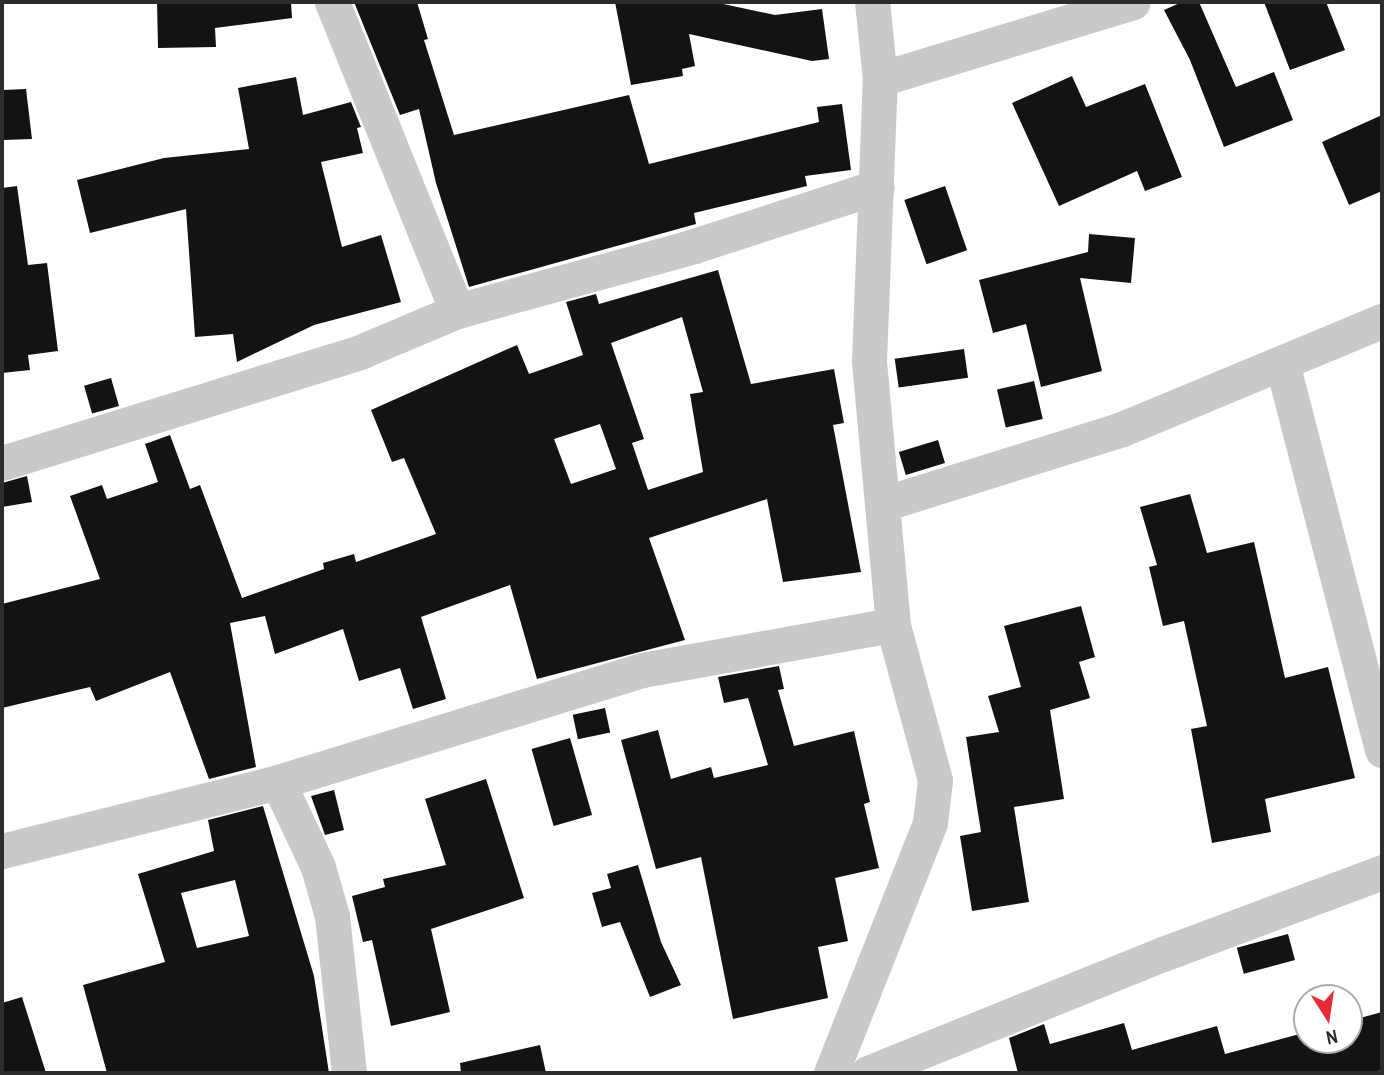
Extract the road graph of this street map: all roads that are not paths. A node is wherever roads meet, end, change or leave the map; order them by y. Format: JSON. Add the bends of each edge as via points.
{"nodes":[{"id":1,"x":332,"y":2,"type":"edge"},
{"id":2,"x":872,"y":2,"type":"edge"},
{"id":3,"x":1133,"y":2,"type":"edge"},
{"id":4,"x":880,"y":79,"type":"junction"},
{"id":5,"x":877,"y":187,"type":"junction"},
{"id":6,"x":457,"y":311,"type":"junction"},
{"id":7,"x":1382,"y":321,"type":"edge"},
{"id":8,"x":1282,"y":363,"type":"junction"},
{"id":9,"x":2,"y":463,"type":"edge"},
{"id":10,"x":883,"y":505,"type":"junction"},
{"id":11,"x":894,"y":625,"type":"junction"},
{"id":12,"x":1382,"y":750,"type":"edge"},
{"id":13,"x":278,"y":782,"type":"junction"},
{"id":14,"x":2,"y":851,"type":"edge"},
{"id":15,"x":1382,"y":872,"type":"edge"},
{"id":16,"x":349,"y":1073,"type":"edge"},
{"id":17,"x":831,"y":1073,"type":"edge"},
{"id":18,"x":868,"y":1073,"type":"edge"}],
"edges":[{"from":1,"to":6,"type":"street"},
{"from":2,"to":4,"type":"street"},
{"from":3,"to":4,"type":"street"},
{"from":4,"to":5,"type":"street"},
{"from":5,"to":6,"type":"street","via":[[694,246]]},
{"from":5,"to":10,"type":"street","via":[[869,360]]},
{"from":6,"to":9,"type":"street","via":[[360,352]]},
{"from":7,"to":8,"type":"street"},
{"from":8,"to":10,"type":"street","via":[[1122,429]]},
{"from":8,"to":12,"type":"street"},
{"from":10,"to":11,"type":"street"},
{"from":11,"to":13,"type":"street","via":[[642,670]]},
{"from":11,"to":17,"type":"street","via":[[935,780],[930,823]]},
{"from":13,"to":14,"type":"street"},
{"from":13,"to":16,"type":"street","via":[[318,867],[332,916]]},
{"from":15,"to":18,"type":"street"}]}
